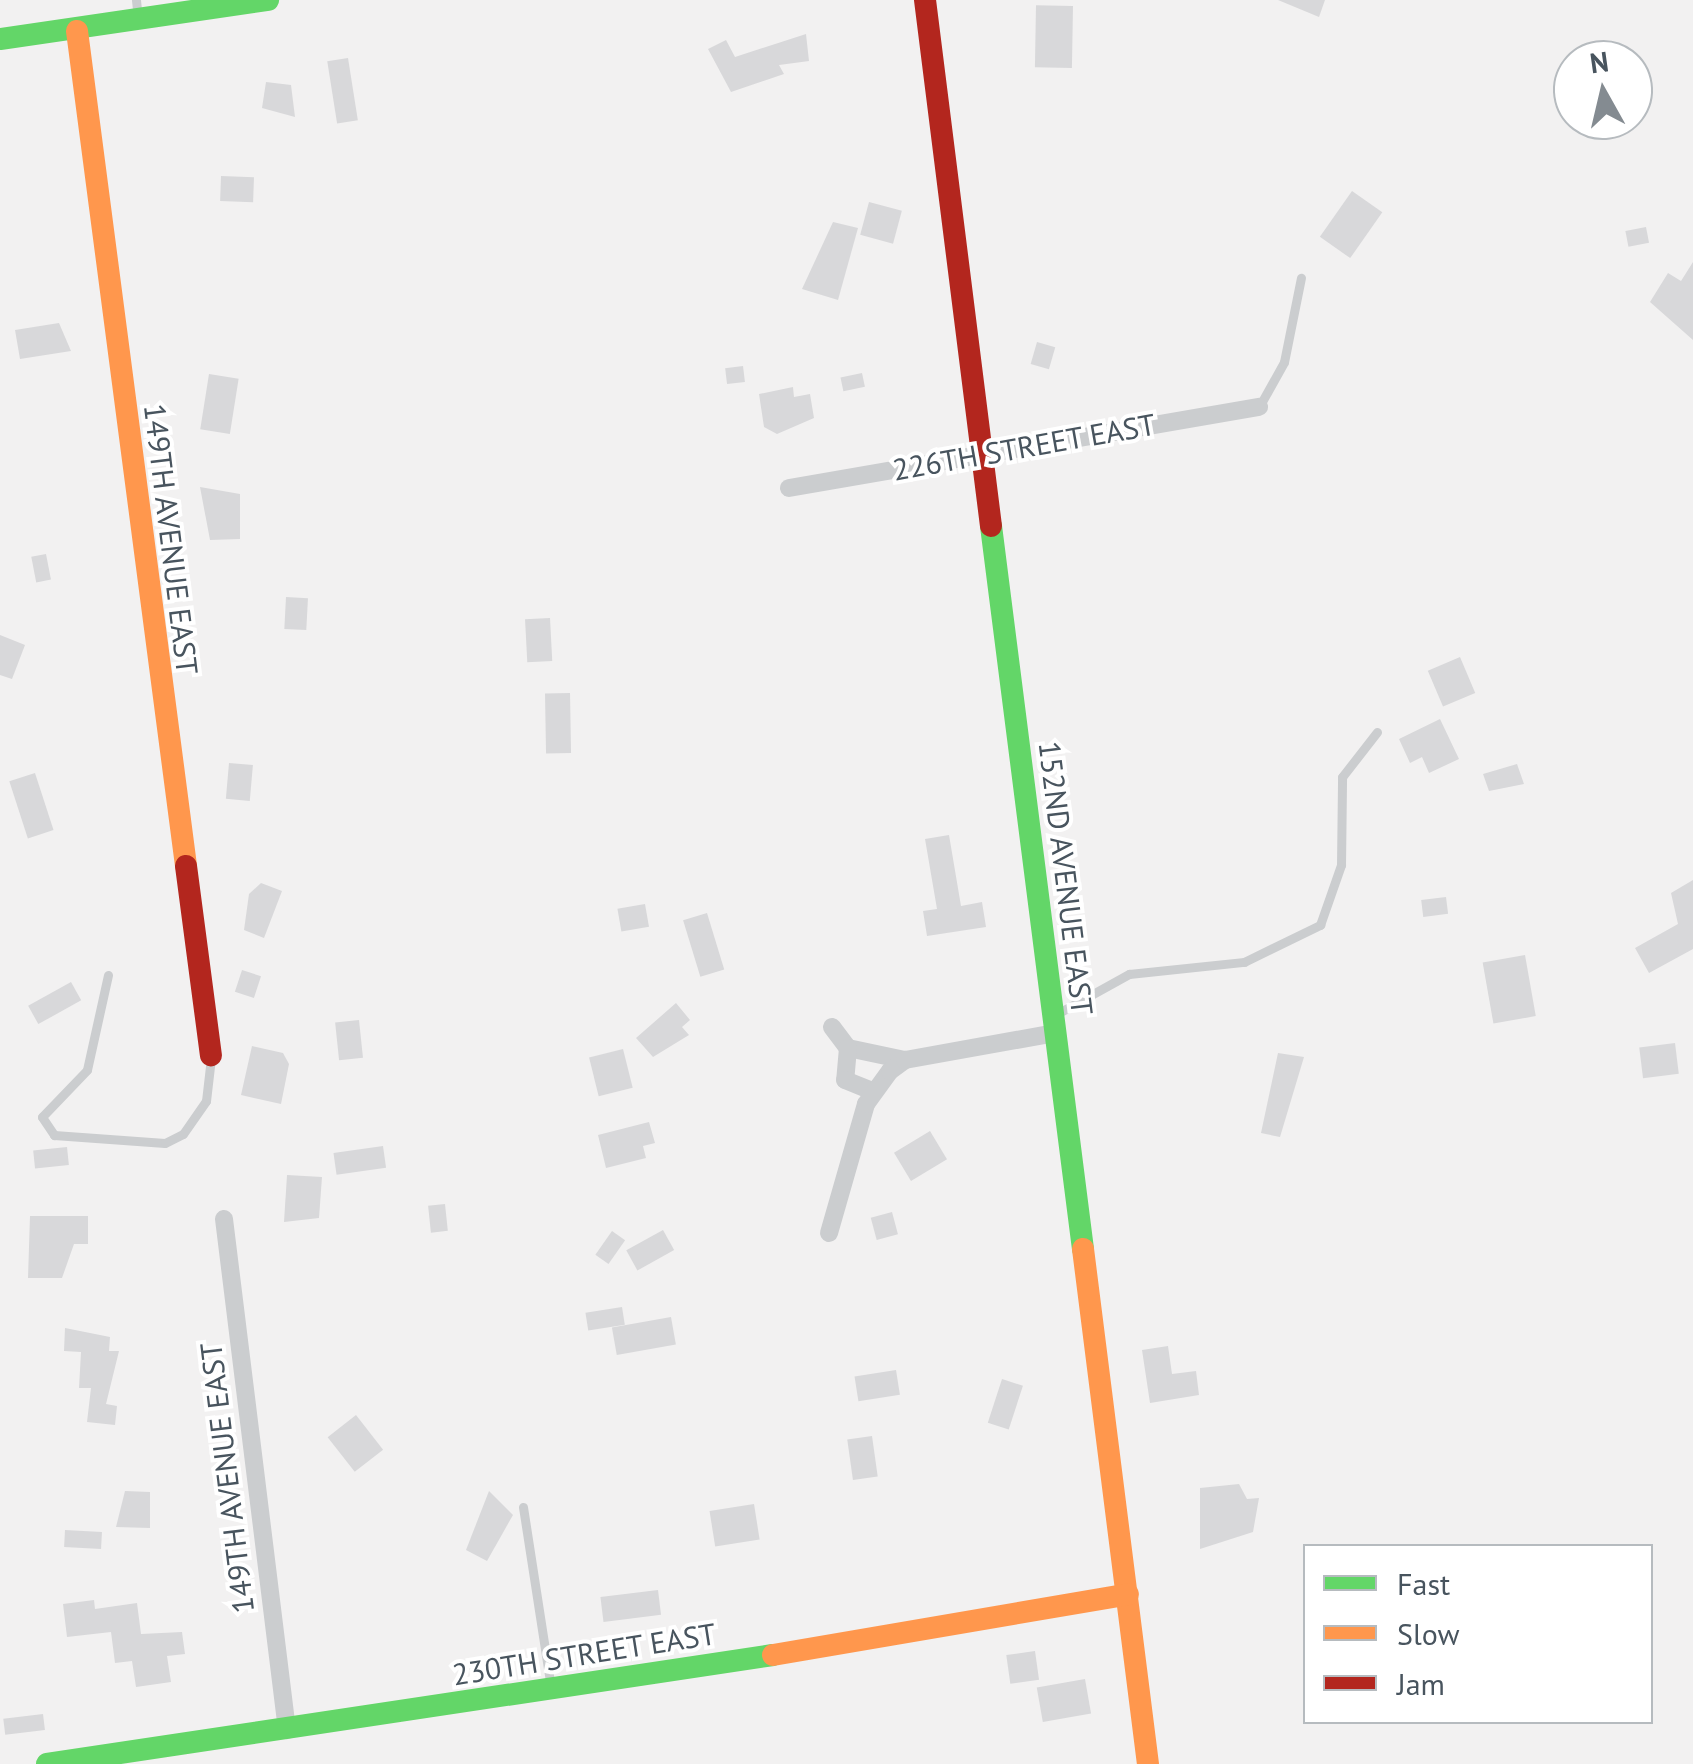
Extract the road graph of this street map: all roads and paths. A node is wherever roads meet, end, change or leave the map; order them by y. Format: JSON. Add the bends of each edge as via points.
{"nodes":[{"id":1,"x":268,"y":0,"type":"edge"},
{"id":2,"x":925,"y":0,"type":"edge"},
{"id":3,"x":138,"y":10,"type":"edge"},
{"id":4,"x":77,"y":31,"type":"junction"},
{"id":5,"x":0,"y":39,"type":"edge"},
{"id":6,"x":1301,"y":278,"type":"dead end"},
{"id":7,"x":1259,"y":408,"type":"joint"},
{"id":8,"x":982,"y":454,"type":"junction"},
{"id":9,"x":789,"y":488,"type":"dead end"},
{"id":10,"x":1377,"y":732,"type":"dead end"},
{"id":11,"x":108,"y":976,"type":"dead end"},
{"id":12,"x":1054,"y":1024,"type":"junction"},
{"id":13,"x":832,"y":1027,"type":"dead end"},
{"id":14,"x":848,"y":1048,"type":"junction"},
{"id":15,"x":211,"y":1055,"type":"joint"},
{"id":16,"x":905,"y":1060,"type":"junction"},
{"id":17,"x":872,"y":1091,"type":"junction"},
{"id":18,"x":224,"y":1219,"type":"dead end"},
{"id":19,"x":829,"y":1232,"type":"dead end"},
{"id":20,"x":523,"y":1507,"type":"dead end"},
{"id":21,"x":1128,"y":1594,"type":"junction"},
{"id":22,"x":552,"y":1691,"type":"junction"},
{"id":23,"x":286,"y":1730,"type":"junction"},
{"id":24,"x":47,"y":1764,"type":"edge"},
{"id":25,"x":1148,"y":1764,"type":"edge"}],
"edges":[{"from":1,"to":3,"type":"street"},
{"from":2,"to":8,"type":"street","name":"152ND AVENUE EAST"},
{"from":3,"to":4,"type":"street"},
{"from":4,"to":5,"type":"street"},
{"from":4,"to":15,"type":"street","name":"149TH AVENUE EAST"},
{"from":6,"to":7,"type":"lane","via":[[1284,362]]},
{"from":7,"to":8,"type":"street","name":"226TH STREET EAST"},
{"from":8,"to":9,"type":"street","name":"226TH STREET EAST"},
{"from":8,"to":12,"type":"street","name":"152ND AVENUE EAST"},
{"from":10,"to":12,"type":"lane","via":[[1342,777],[1342,865],[1320,925],[1244,962],[1129,974]]},
{"from":11,"to":15,"type":"lane","via":[[88,1070],[42,1117],[54,1135],[165,1142],[183,1134],[206,1100]]},
{"from":12,"to":16,"type":"street"},
{"from":12,"to":21,"type":"street","name":"152ND AVENUE EAST"},
{"from":13,"to":14,"type":"street"},
{"from":14,"to":16,"type":"street"},
{"from":14,"to":17,"type":"street","via":[[845,1080]]},
{"from":16,"to":17,"type":"street"},
{"from":17,"to":19,"type":"street"},
{"from":18,"to":23,"type":"street","name":"149TH AVENUE EAST"},
{"from":20,"to":22,"type":"lane"},
{"from":21,"to":22,"type":"street","name":"230TH STREET EAST"},
{"from":21,"to":25,"type":"street","name":"152ND AVENUE EAST"},
{"from":22,"to":23,"type":"street","name":"230TH STREET EAST"},
{"from":23,"to":24,"type":"street","name":"230TH STREET EAST"}]}
